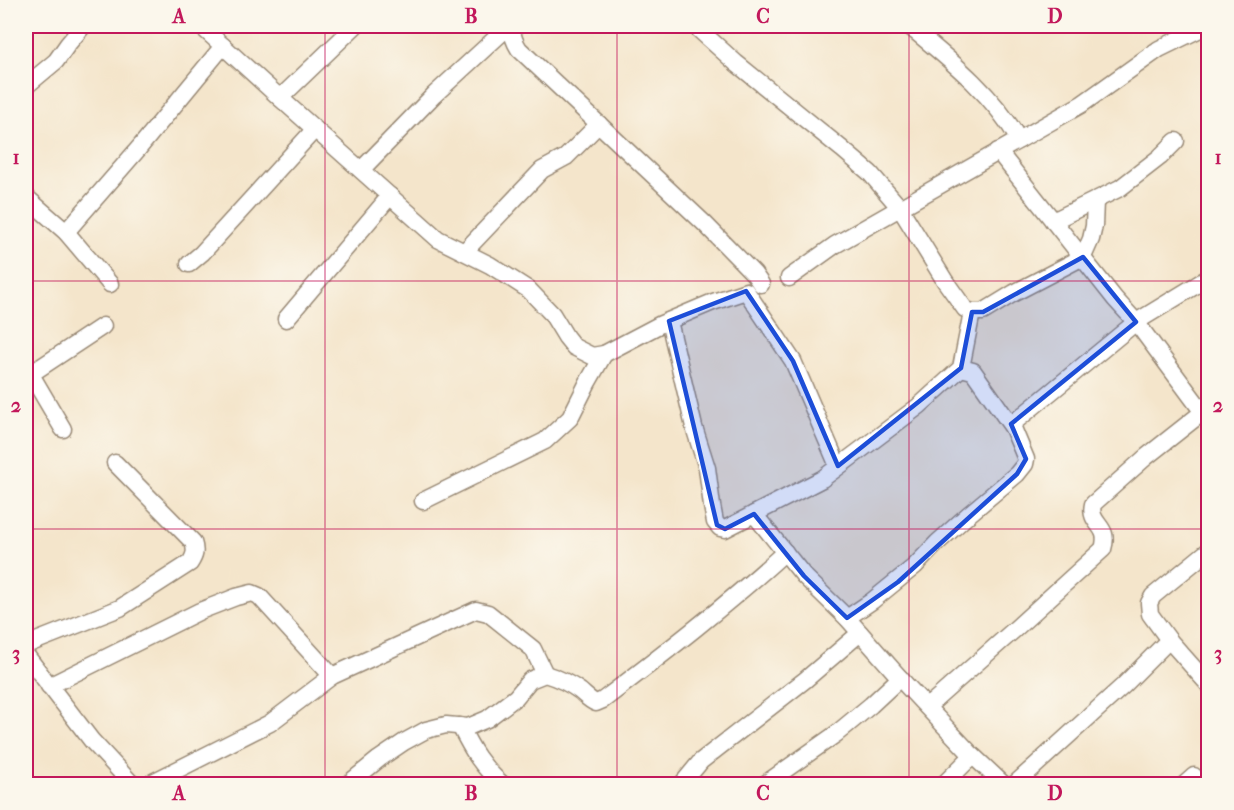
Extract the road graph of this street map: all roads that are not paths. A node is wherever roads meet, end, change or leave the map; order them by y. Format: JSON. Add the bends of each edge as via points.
{"nodes":[{"id":1,"x":83,"y":26,"type":"edge"},
{"id":2,"x":201,"y":26,"type":"edge"},
{"id":3,"x":355,"y":26,"type":"edge"},
{"id":4,"x":511,"y":26,"type":"edge"},
{"id":5,"x":695,"y":26,"type":"edge"},
{"id":6,"x":909,"y":26,"type":"edge"},
{"id":7,"x":1206,"y":26,"type":"edge"},
{"id":8,"x":223,"y":46,"type":"junction"},
{"id":9,"x":26,"y":86,"type":"edge"},
{"id":10,"x":280,"y":98,"type":"junction"},
{"id":11,"x":599,"y":124,"type":"junction"},
{"id":12,"x":315,"y":129,"type":"junction"},
{"id":13,"x":1019,"y":140,"type":"junction"},
{"id":14,"x":1176,"y":141,"type":"dead end"},
{"id":15,"x":998,"y":151,"type":"junction"},
{"id":16,"x":361,"y":170,"type":"junction"},
{"id":17,"x":390,"y":196,"type":"junction"},
{"id":18,"x":26,"y":197,"type":"edge"},
{"id":19,"x":1095,"y":201,"type":"junction"},
{"id":20,"x":900,"y":208,"type":"junction"},
{"id":21,"x":1053,"y":220,"type":"junction"},
{"id":22,"x":66,"y":232,"type":"junction"},
{"id":23,"x":465,"y":251,"type":"junction"},
{"id":24,"x":1083,"y":257,"type":"junction"},
{"id":25,"x":189,"y":264,"type":"dead end"},
{"id":26,"x":789,"y":278,"type":"dead end"},
{"id":27,"x":1209,"y":278,"type":"edge"},
{"id":28,"x":110,"y":284,"type":"dead end"},
{"id":29,"x":761,"y":284,"type":"dead end"},
{"id":30,"x":972,"y":312,"type":"junction"},
{"id":31,"x":286,"y":319,"type":"dead end"},
{"id":32,"x":669,"y":321,"type":"junction"},
{"id":33,"x":1136,"y":322,"type":"junction"},
{"id":34,"x":103,"y":326,"type":"dead end"},
{"id":35,"x":604,"y":354,"type":"junction"},
{"id":36,"x":961,"y":368,"type":"junction"},
{"id":37,"x":27,"y":372,"type":"edge"},
{"id":38,"x":1206,"y":415,"type":"edge"},
{"id":39,"x":1013,"y":428,"type":"junction"},
{"id":40,"x":63,"y":429,"type":"dead end"},
{"id":41,"x":115,"y":463,"type":"dead end"},
{"id":42,"x":838,"y":466,"type":"junction"},
{"id":43,"x":423,"y":501,"type":"dead end"},
{"id":44,"x":754,"y":514,"type":"junction"},
{"id":45,"x":1209,"y":551,"type":"edge"},
{"id":46,"x":785,"y":552,"type":"junction"},
{"id":47,"x":847,"y":618,"type":"junction"},
{"id":48,"x":860,"y":633,"type":"junction"},
{"id":49,"x":1169,"y":640,"type":"junction"},
{"id":50,"x":26,"y":653,"type":"edge"},
{"id":51,"x":545,"y":674,"type":"junction"},
{"id":52,"x":332,"y":676,"type":"junction"},
{"id":53,"x":900,"y":678,"type":"junction"},
{"id":54,"x":1209,"y":684,"type":"edge"},
{"id":55,"x":50,"y":686,"type":"junction"},
{"id":56,"x":927,"y":707,"type":"junction"},
{"id":57,"x":460,"y":726,"type":"junction"},
{"id":58,"x":972,"y":756,"type":"junction"},
{"id":59,"x":132,"y":784,"type":"edge"},
{"id":60,"x":149,"y":784,"type":"edge"},
{"id":61,"x":348,"y":784,"type":"edge"},
{"id":62,"x":502,"y":784,"type":"edge"},
{"id":63,"x":682,"y":784,"type":"edge"},
{"id":64,"x":765,"y":784,"type":"edge"},
{"id":65,"x":944,"y":784,"type":"edge"},
{"id":66,"x":1003,"y":784,"type":"edge"},
{"id":67,"x":1015,"y":784,"type":"edge"}],
"edges":[{"from":1,"to":9,"type":"street","via":[[56,61]]},
{"from":2,"to":8,"type":"street"},
{"from":3,"to":10,"type":"street"},
{"from":4,"to":11,"type":"street","via":[[519,49]]},
{"from":4,"to":16,"type":"street","via":[[434,95]]},
{"from":5,"to":20,"type":"street","via":[[870,173]]},
{"from":6,"to":13,"type":"street","via":[[968,76],[1010,123]]},
{"from":7,"to":13,"type":"street","via":[[1159,49],[1082,104]]},
{"from":8,"to":10,"type":"street"},
{"from":8,"to":22,"type":"street"},
{"from":10,"to":12,"type":"street"},
{"from":11,"to":23,"type":"street","via":[[566,157],[542,170]]},
{"from":11,"to":29,"type":"street","via":[[705,224]]},
{"from":12,"to":16,"type":"street"},
{"from":12,"to":25,"type":"street"},
{"from":13,"to":15,"type":"street"},
{"from":14,"to":19,"type":"street","via":[[1120,188]]},
{"from":15,"to":20,"type":"street"},
{"from":15,"to":21,"type":"street"},
{"from":16,"to":17,"type":"street"},
{"from":17,"to":23,"type":"street","via":[[438,239]]},
{"from":17,"to":31,"type":"street"},
{"from":18,"to":22,"type":"street"},
{"from":19,"to":21,"type":"street"},
{"from":19,"to":24,"type":"street","via":[[1094,226]]},
{"from":20,"to":26,"type":"street","via":[[835,245]]},
{"from":20,"to":30,"type":"street","via":[[945,281],[965,309]]},
{"from":21,"to":24,"type":"street"},
{"from":22,"to":28,"type":"street"},
{"from":23,"to":35,"type":"street","via":[[529,290],[552,314],[574,347],[592,356]]},
{"from":24,"to":30,"type":"street","via":[[983,312]]},
{"from":24,"to":33,"type":"street"},
{"from":27,"to":33,"type":"street"},
{"from":30,"to":36,"type":"street"},
{"from":32,"to":35,"type":"street"},
{"from":32,"to":42,"type":"street","via":[[746,291],[793,361]]},
{"from":32,"to":44,"type":"street","via":[[707,468],[717,525],[725,529]]},
{"from":33,"to":38,"type":"street"},
{"from":33,"to":39,"type":"street","via":[[1013,423]]},
{"from":34,"to":37,"type":"street"},
{"from":35,"to":43,"type":"street","via":[[570,418],[545,441]]},
{"from":36,"to":39,"type":"street","via":[[973,371]]},
{"from":36,"to":42,"type":"street","via":[[919,406]]},
{"from":37,"to":40,"type":"street"},
{"from":38,"to":56,"type":"street","via":[[1146,457],[1093,504],[1093,518],[1105,536],[1103,549]]},
{"from":39,"to":47,"type":"street","via":[[1026,459],[1017,474],[944,536],[898,582]]},
{"from":41,"to":50,"type":"street","via":[[193,542],[194,556],[190,563],[120,608]]},
{"from":42,"to":44,"type":"street","via":[[822,479]]},
{"from":44,"to":46,"type":"street"},
{"from":45,"to":49,"type":"street","via":[[1149,603],[1149,614]]},
{"from":46,"to":47,"type":"street"},
{"from":46,"to":51,"type":"street","via":[[603,700],[589,700],[561,678]]},
{"from":47,"to":48,"type":"street"},
{"from":48,"to":53,"type":"street"},
{"from":48,"to":63,"type":"street","via":[[701,761]]},
{"from":49,"to":54,"type":"street"},
{"from":49,"to":67,"type":"street"},
{"from":50,"to":55,"type":"street"},
{"from":51,"to":52,"type":"street","via":[[533,649],[488,613],[476,610]]},
{"from":51,"to":57,"type":"street","via":[[531,680],[487,719]]},
{"from":52,"to":55,"type":"street","via":[[252,593],[200,611]]},
{"from":52,"to":60,"type":"street","via":[[270,723]]},
{"from":53,"to":56,"type":"street"},
{"from":53,"to":64,"type":"street","via":[[836,734]]},
{"from":55,"to":59,"type":"street","via":[[92,741]]},
{"from":56,"to":58,"type":"street"},
{"from":57,"to":61,"type":"street","via":[[426,730]]},
{"from":57,"to":62,"type":"street","via":[[478,760]]},
{"from":58,"to":65,"type":"street"},
{"from":58,"to":66,"type":"street"}]}
